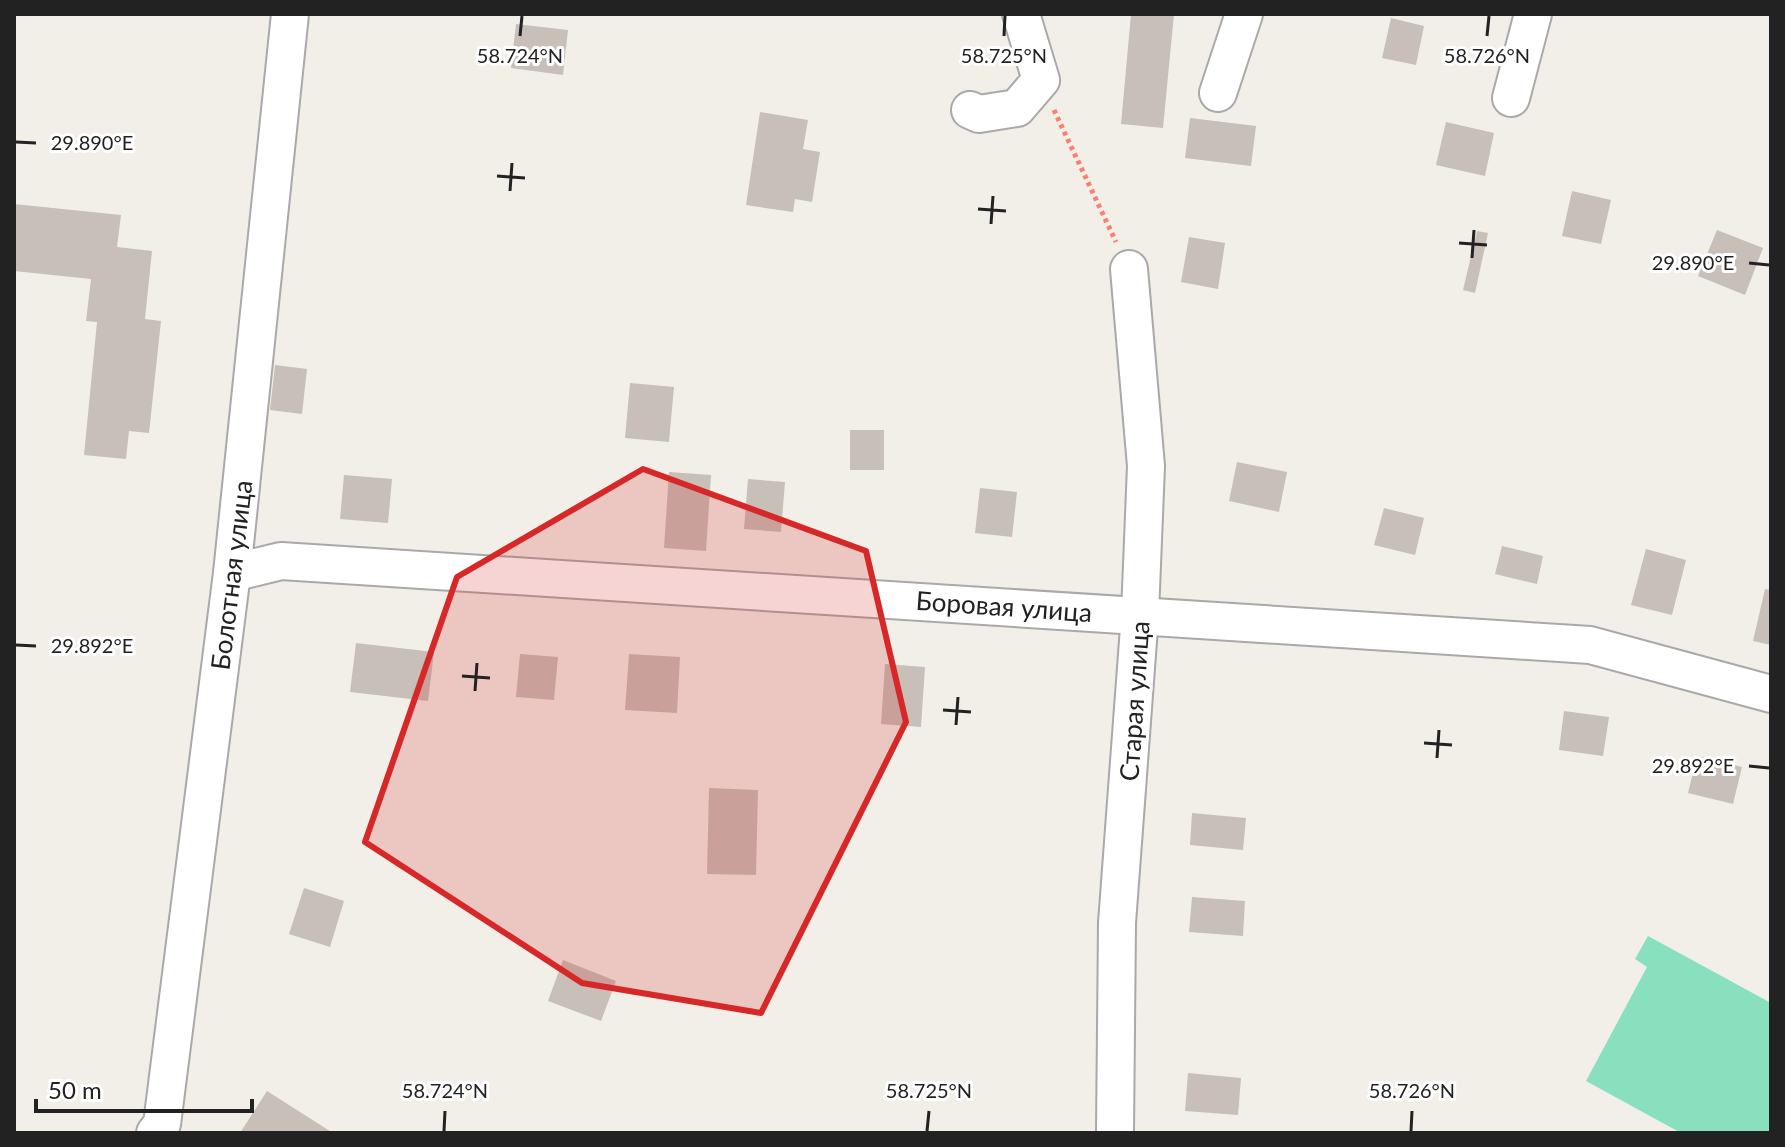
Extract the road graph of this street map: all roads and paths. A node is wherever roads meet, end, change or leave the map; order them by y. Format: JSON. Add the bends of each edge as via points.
{"nodes":[{"id":1,"x":290,"y":14,"type":"edge"},
{"id":2,"x":1021,"y":14,"type":"edge"},
{"id":3,"x":1244,"y":14,"type":"edge"},
{"id":4,"x":1533,"y":14,"type":"edge"},
{"id":5,"x":1041,"y":80,"type":"junction"},
{"id":6,"x":1218,"y":93,"type":"dead end"},
{"id":7,"x":1511,"y":98,"type":"dead end"},
{"id":8,"x":970,"y":110,"type":"dead end"},
{"id":9,"x":1129,"y":269,"type":"joint"},
{"id":10,"x":232,"y":573,"type":"junction"},
{"id":11,"x":1140,"y":614,"type":"junction"},
{"id":12,"x":1771,"y":694,"type":"edge"},
{"id":13,"x":164,"y":1131,"type":"edge"},
{"id":14,"x":1115,"y":1133,"type":"edge"}],
"edges":[{"from":1,"to":10,"type":"street","name":"Болотная улица"},
{"from":2,"to":5,"type":"street"},
{"from":3,"to":6,"type":"street"},
{"from":4,"to":7,"type":"street"},
{"from":5,"to":8,"type":"street","via":[[1017,108],[979,114]]},
{"from":5,"to":9,"type":"path"},
{"from":9,"to":11,"type":"street","name":"Старая улица","via":[[1146,466]]},
{"from":10,"to":11,"type":"street","name":"Боровая улица","via":[[281,561]]},
{"from":10,"to":13,"type":"street","name":"Болотная улица"},
{"from":11,"to":12,"type":"street","name":"Боровая улица","via":[[1590,645]]},
{"from":11,"to":14,"type":"street","name":"Старая улица","via":[[1117,923]]}]}
